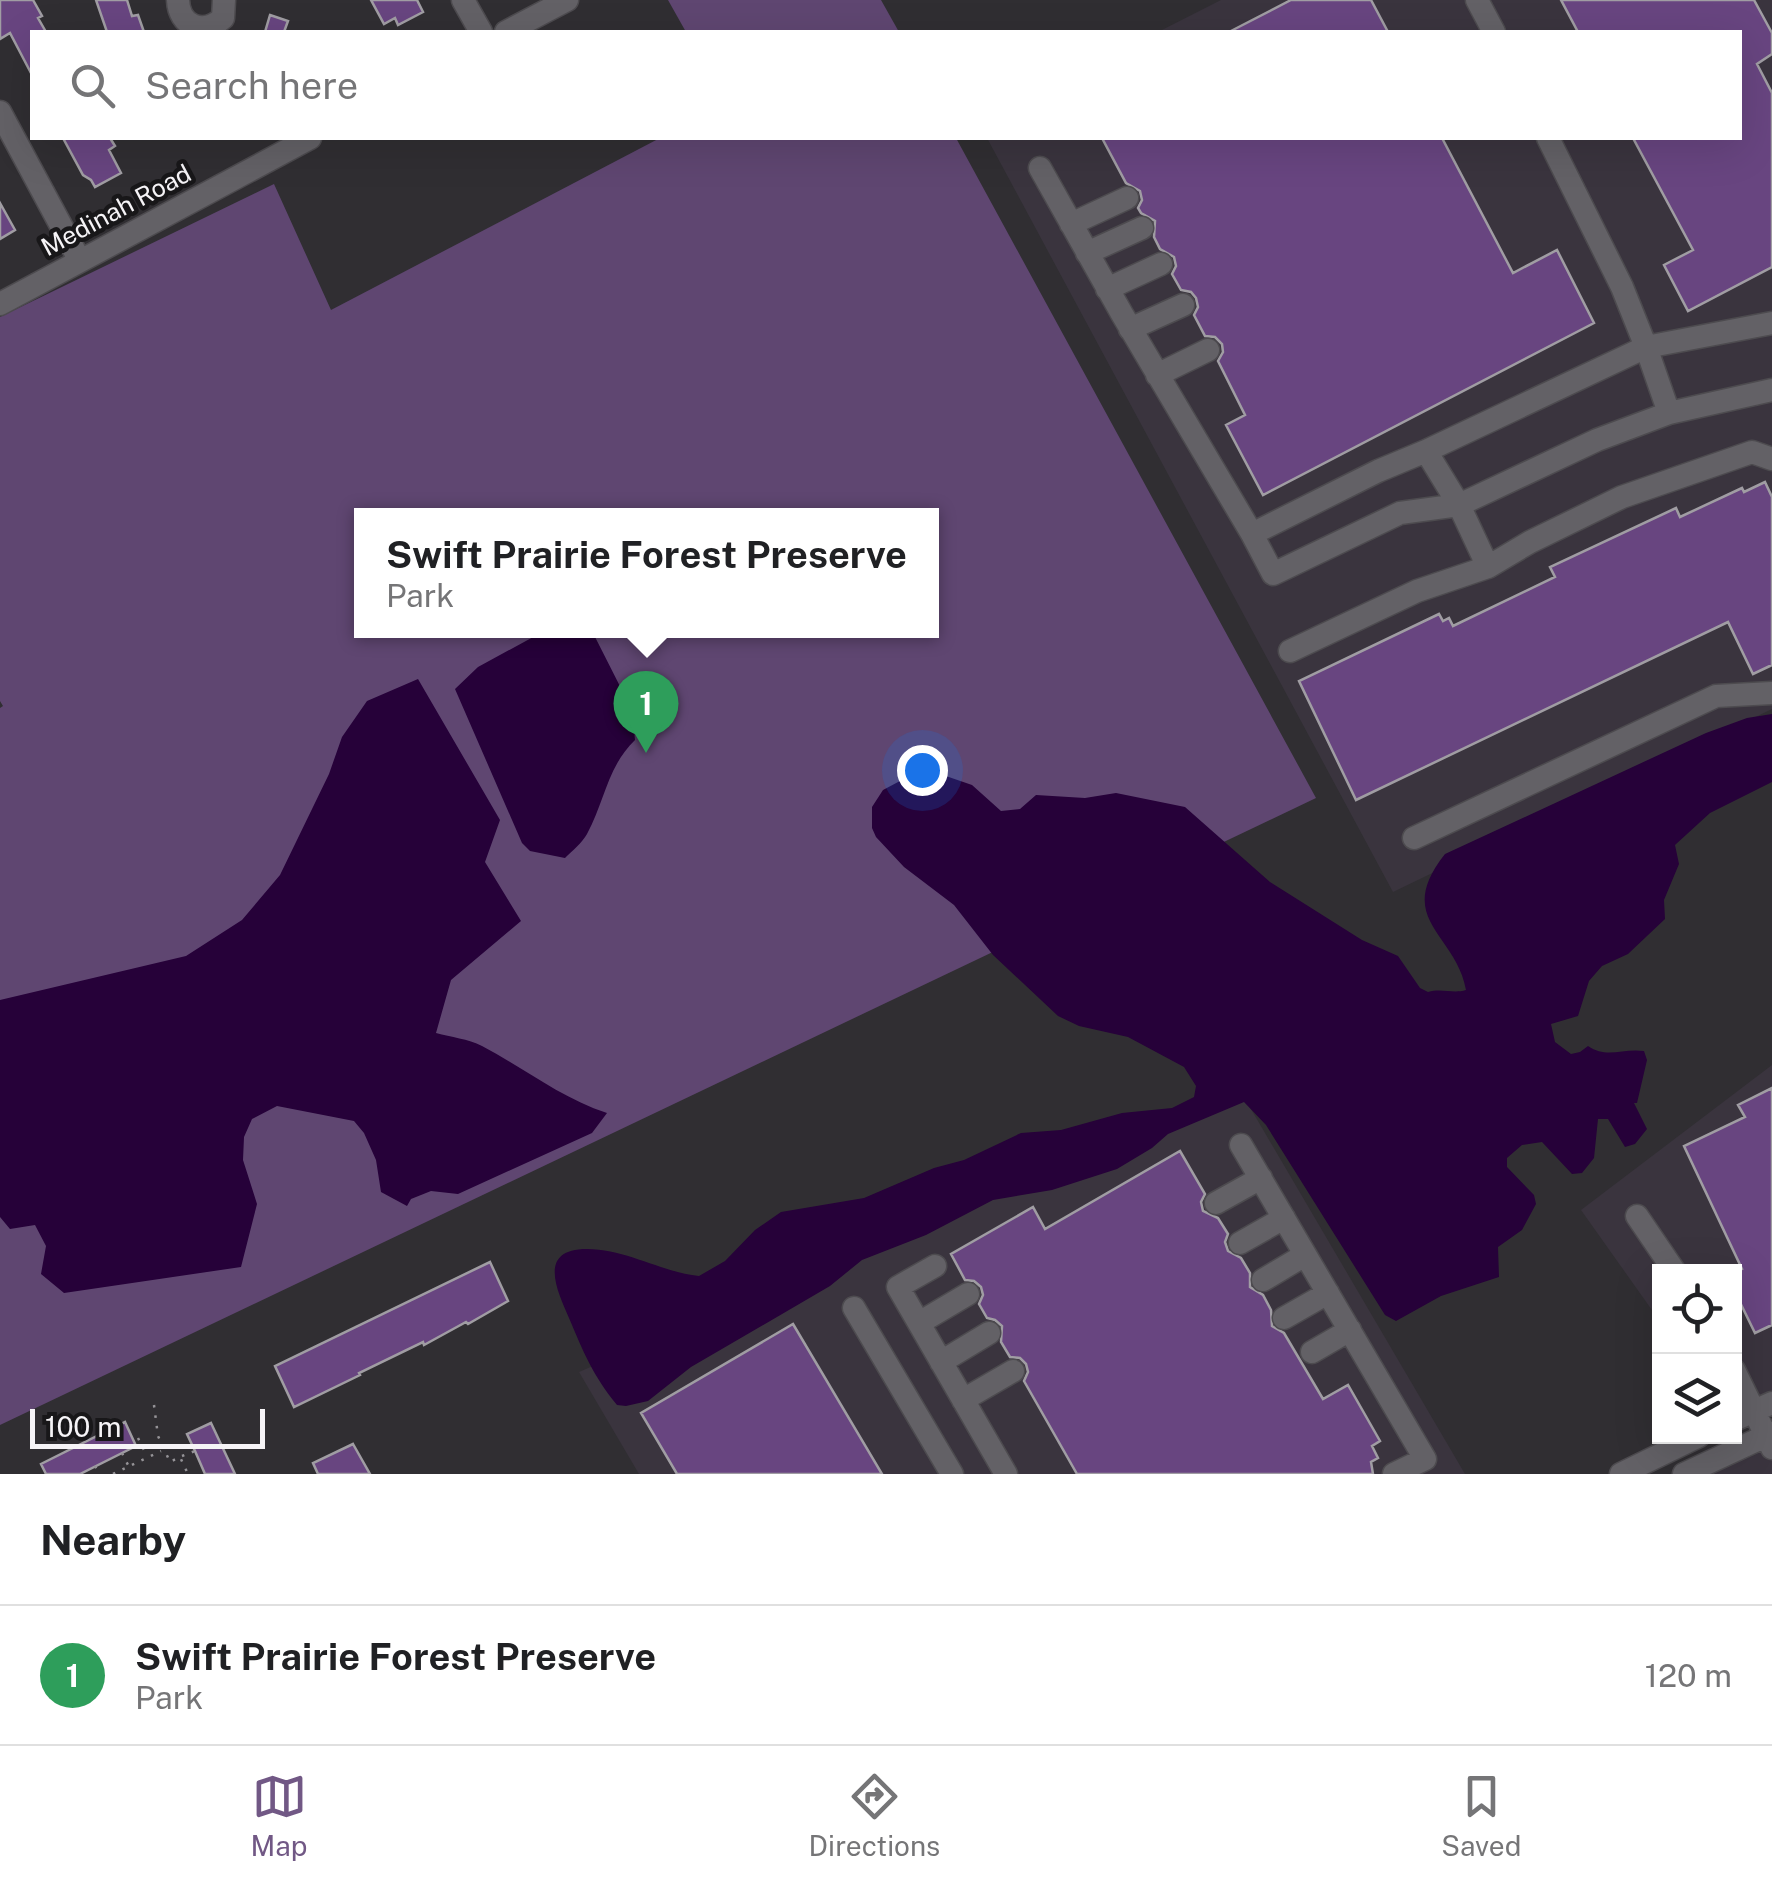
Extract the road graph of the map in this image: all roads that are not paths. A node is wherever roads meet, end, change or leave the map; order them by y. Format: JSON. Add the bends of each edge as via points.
{"nodes":[{"id":1,"x":178,"y":0,"type":"edge"},
{"id":2,"x":224,"y":0,"type":"edge"},
{"id":3,"x":463,"y":0,"type":"edge"},
{"id":4,"x":567,"y":0,"type":"edge"},
{"id":5,"x":1477,"y":0,"type":"edge"},
{"id":6,"x":480,"y":30,"type":"edge"},
{"id":7,"x":510,"y":30,"type":"edge"},
{"id":8,"x":1493,"y":30,"type":"edge"},
{"id":9,"x":0,"y":112,"type":"edge"},
{"id":10,"x":306,"y":140,"type":"edge"},
{"id":11,"x":1549,"y":140,"type":"edge"},
{"id":12,"x":1040,"y":168,"type":"dead end"},
{"id":13,"x":1127,"y":198,"type":"dead end"},
{"id":14,"x":1071,"y":224,"type":"junction"},
{"id":15,"x":1142,"y":228,"type":"dead end"},
{"id":16,"x":1087,"y":252,"type":"junction"},
{"id":17,"x":80,"y":261,"type":"junction"},
{"id":18,"x":1161,"y":264,"type":"dead end"},
{"id":19,"x":1107,"y":289,"type":"junction"},
{"id":20,"x":0,"y":304,"type":"edge"},
{"id":21,"x":1182,"y":305,"type":"dead end"},
{"id":22,"x":1772,"y":323,"type":"edge"},
{"id":23,"x":1130,"y":328,"type":"junction"},
{"id":24,"x":1646,"y":347,"type":"junction"},
{"id":25,"x":1208,"y":350,"type":"dead end"},
{"id":26,"x":1158,"y":375,"type":"junction"},
{"id":27,"x":1772,"y":390,"type":"edge"},
{"id":28,"x":1669,"y":413,"type":"junction"},
{"id":29,"x":1426,"y":451,"type":"junction"},
{"id":30,"x":1772,"y":459,"type":"edge"},
{"id":31,"x":1458,"y":505,"type":"junction"},
{"id":32,"x":1252,"y":534,"type":"junction"},
{"id":33,"x":1488,"y":568,"type":"junction"},
{"id":34,"x":1290,"y":652,"type":"dead end"},
{"id":35,"x":1772,"y":693,"type":"edge"},
{"id":36,"x":1414,"y":838,"type":"dead end"},
{"id":37,"x":1241,"y":1144,"type":"dead end"},
{"id":38,"x":1261,"y":1178,"type":"junction"},
{"id":39,"x":1216,"y":1203,"type":"dead end"},
{"id":40,"x":1637,"y":1216,"type":"dead end"},
{"id":41,"x":1284,"y":1218,"type":"junction"},
{"id":42,"x":1240,"y":1243,"type":"dead end"},
{"id":43,"x":1306,"y":1254,"type":"junction"},
{"id":44,"x":1670,"y":1264,"type":"edge"},
{"id":45,"x":935,"y":1266,"type":"dead end"},
{"id":46,"x":1263,"y":1280,"type":"dead end"},
{"id":47,"x":1328,"y":1293,"type":"junction"},
{"id":48,"x":968,"y":1294,"type":"dead end"},
{"id":49,"x":854,"y":1308,"type":"dead end"},
{"id":50,"x":1284,"y":1318,"type":"dead end"},
{"id":51,"x":919,"y":1323,"type":"junction"},
{"id":52,"x":1350,"y":1330,"type":"junction"},
{"id":53,"x":989,"y":1333,"type":"dead end"},
{"id":54,"x":1312,"y":1352,"type":"dead end"},
{"id":55,"x":942,"y":1362,"type":"junction"},
{"id":56,"x":1013,"y":1371,"type":"dead end"},
{"id":57,"x":1742,"y":1387,"type":"edge"},
{"id":58,"x":963,"y":1400,"type":"junction"},
{"id":59,"x":1753,"y":1411,"type":"edge"},
{"id":60,"x":1770,"y":1439,"type":"edge"},
{"id":61,"x":1683,"y":1444,"type":"edge"},
{"id":62,"x":1772,"y":1462,"type":"edge"},
{"id":63,"x":1429,"y":1466,"type":"edge"},
{"id":64,"x":1772,"y":1470,"type":"edge"},
{"id":65,"x":952,"y":1474,"type":"edge"},
{"id":66,"x":1006,"y":1474,"type":"edge"},
{"id":67,"x":1394,"y":1474,"type":"edge"},
{"id":68,"x":1620,"y":1474,"type":"edge"},
{"id":69,"x":1684,"y":1474,"type":"edge"}],
"edges":[{"from":1,"to":2,"type":"street","via":[[184,22],[198,28],[223,18]]},
{"from":3,"to":6,"type":"street"},
{"from":4,"to":7,"type":"street"},
{"from":5,"to":8,"type":"street"},
{"from":9,"to":17,"type":"street"},
{"from":10,"to":17,"type":"street","name":"Medinah Road"},
{"from":11,"to":24,"type":"street"},
{"from":12,"to":14,"type":"street"},
{"from":13,"to":14,"type":"street"},
{"from":14,"to":16,"type":"street"},
{"from":15,"to":16,"type":"street"},
{"from":16,"to":19,"type":"street"},
{"from":17,"to":20,"type":"street","name":"Medinah Road"},
{"from":18,"to":19,"type":"street"},
{"from":19,"to":23,"type":"street"},
{"from":21,"to":23,"type":"street"},
{"from":22,"to":24,"type":"street"},
{"from":23,"to":26,"type":"street"},
{"from":24,"to":28,"type":"street"},
{"from":24,"to":29,"type":"street"},
{"from":25,"to":26,"type":"street"},
{"from":26,"to":32,"type":"street"},
{"from":27,"to":28,"type":"street"},
{"from":28,"to":31,"type":"street"},
{"from":29,"to":31,"type":"street"},
{"from":29,"to":32,"type":"street"},
{"from":30,"to":33,"type":"street","via":[[1752,452],[1622,497]]},
{"from":31,"to":32,"type":"street","via":[[1400,513],[1273,574]]},
{"from":31,"to":33,"type":"street"},
{"from":33,"to":34,"type":"street","via":[[1416,591]]},
{"from":35,"to":36,"type":"street","via":[[1716,696]]},
{"from":37,"to":38,"type":"street"},
{"from":38,"to":39,"type":"street"},
{"from":38,"to":41,"type":"street"},
{"from":40,"to":44,"type":"street"},
{"from":41,"to":42,"type":"street"},
{"from":41,"to":43,"type":"street"},
{"from":43,"to":46,"type":"street"},
{"from":43,"to":47,"type":"street"},
{"from":45,"to":51,"type":"street","via":[[898,1287]]},
{"from":47,"to":50,"type":"street"},
{"from":47,"to":52,"type":"street"},
{"from":48,"to":51,"type":"street"},
{"from":49,"to":65,"type":"street"},
{"from":51,"to":55,"type":"street"},
{"from":52,"to":54,"type":"street"},
{"from":52,"to":63,"type":"street"},
{"from":53,"to":55,"type":"street"},
{"from":55,"to":58,"type":"street"},
{"from":56,"to":58,"type":"street"},
{"from":57,"to":59,"type":"street"},
{"from":58,"to":66,"type":"street"},
{"from":59,"to":60,"type":"street"},
{"from":60,"to":69,"type":"street"},
{"from":61,"to":68,"type":"street"},
{"from":62,"to":64,"type":"street"},
{"from":63,"to":67,"type":"street"}]}
